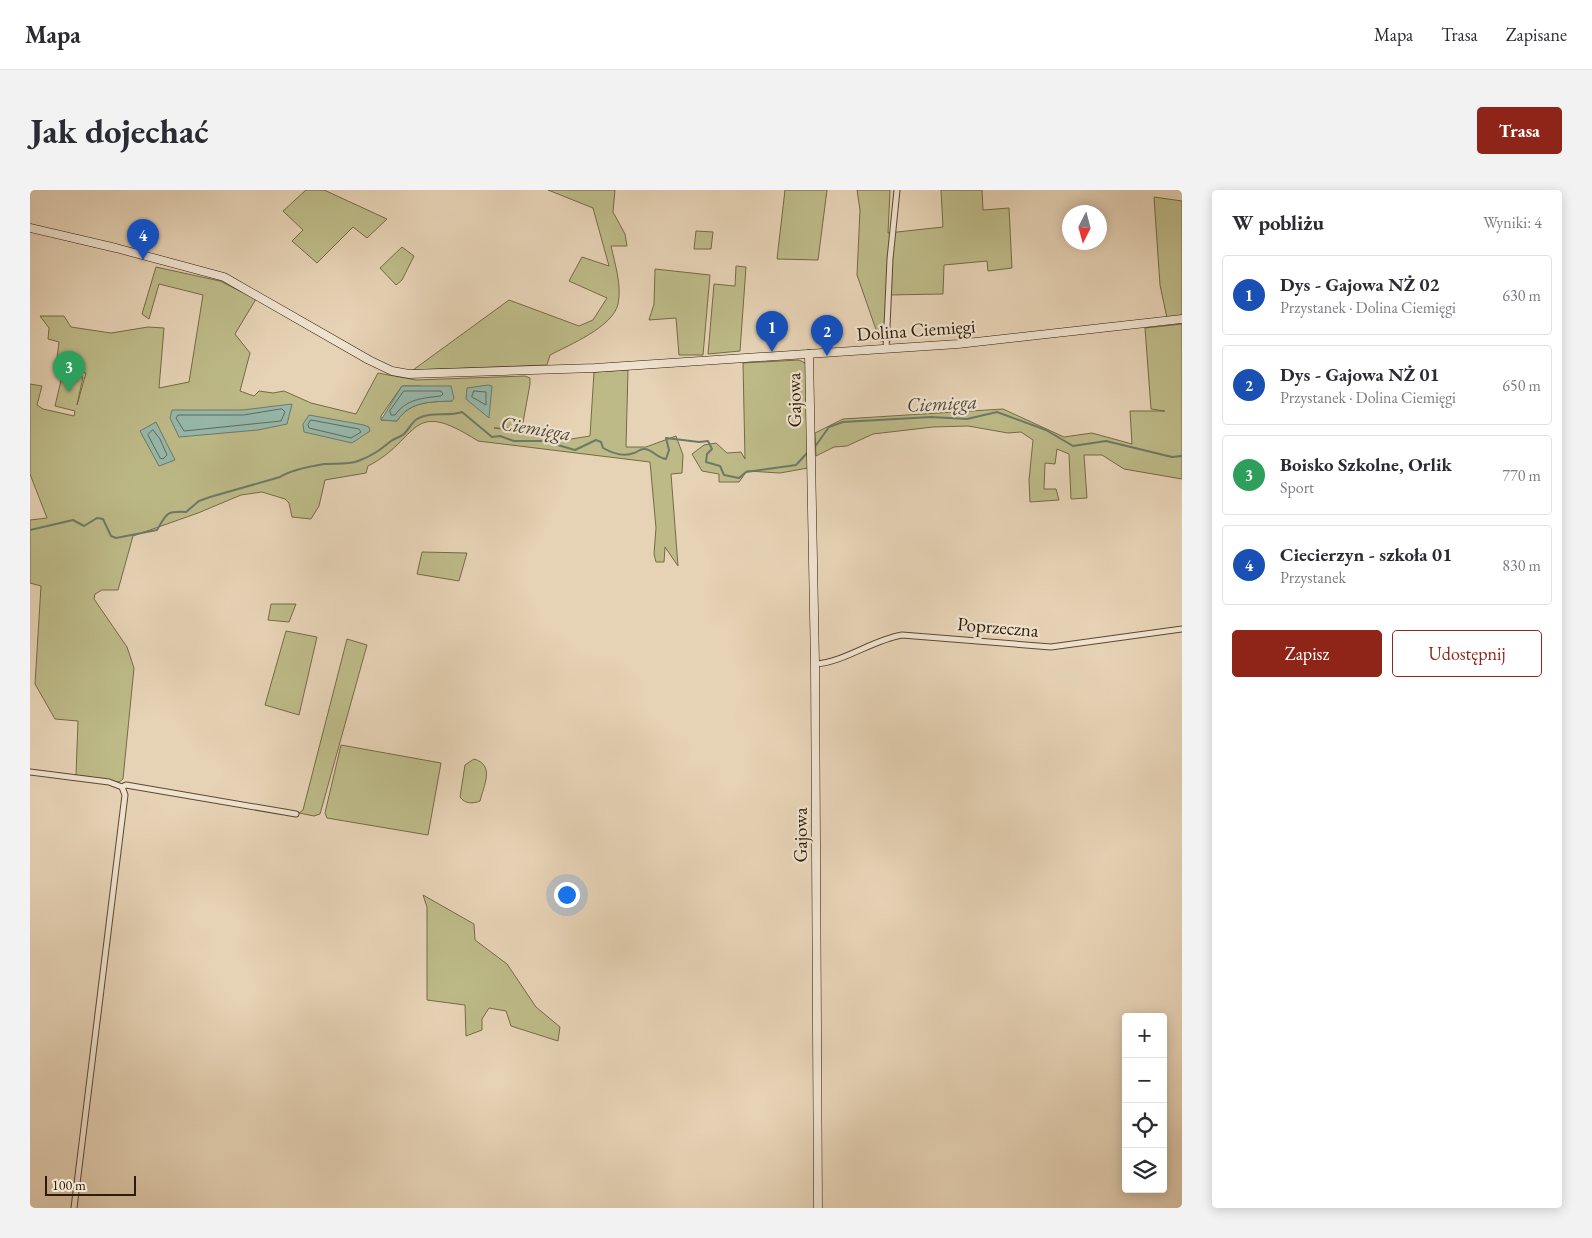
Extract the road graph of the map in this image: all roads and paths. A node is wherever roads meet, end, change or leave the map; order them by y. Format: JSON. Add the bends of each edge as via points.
{"nodes":[{"id":1,"x":897,"y":190,"type":"edge"},
{"id":2,"x":30,"y":228,"type":"edge"},
{"id":3,"x":1182,"y":319,"type":"edge"},
{"id":4,"x":886,"y":349,"type":"junction"},
{"id":5,"x":809,"y":354,"type":"junction"},
{"id":6,"x":1182,"y":629,"type":"edge"},
{"id":7,"x":815,"y":664,"type":"junction"},
{"id":8,"x":30,"y":772,"type":"edge"},
{"id":9,"x":122,"y":787,"type":"junction"},
{"id":10,"x":296,"y":814,"type":"dead end"},
{"id":11,"x":74,"y":1208,"type":"edge"},
{"id":12,"x":818,"y":1208,"type":"edge"}],
"edges":[{"from":1,"to":4,"type":"street"},
{"from":2,"to":5,"type":"street","name":"Dolina Ciemięgi","via":[[224,277],[392,371],[424,374],[532,371]]},
{"from":3,"to":4,"type":"street","name":"Dolina Ciemięgi","via":[[970,343]]},
{"from":4,"to":5,"type":"street","name":"Dolina Ciemięgi"},
{"from":5,"to":7,"type":"street","name":"Gajowa"},
{"from":6,"to":7,"type":"street","name":"Poprzeczna","via":[[1051,647],[902,635]]},
{"from":7,"to":12,"type":"street","name":"Gajowa"},
{"from":8,"to":9,"type":"street","via":[[109,782]]},
{"from":9,"to":10,"type":"street","via":[[126,785]]},
{"from":9,"to":11,"type":"street","via":[[125,805]]}]}
